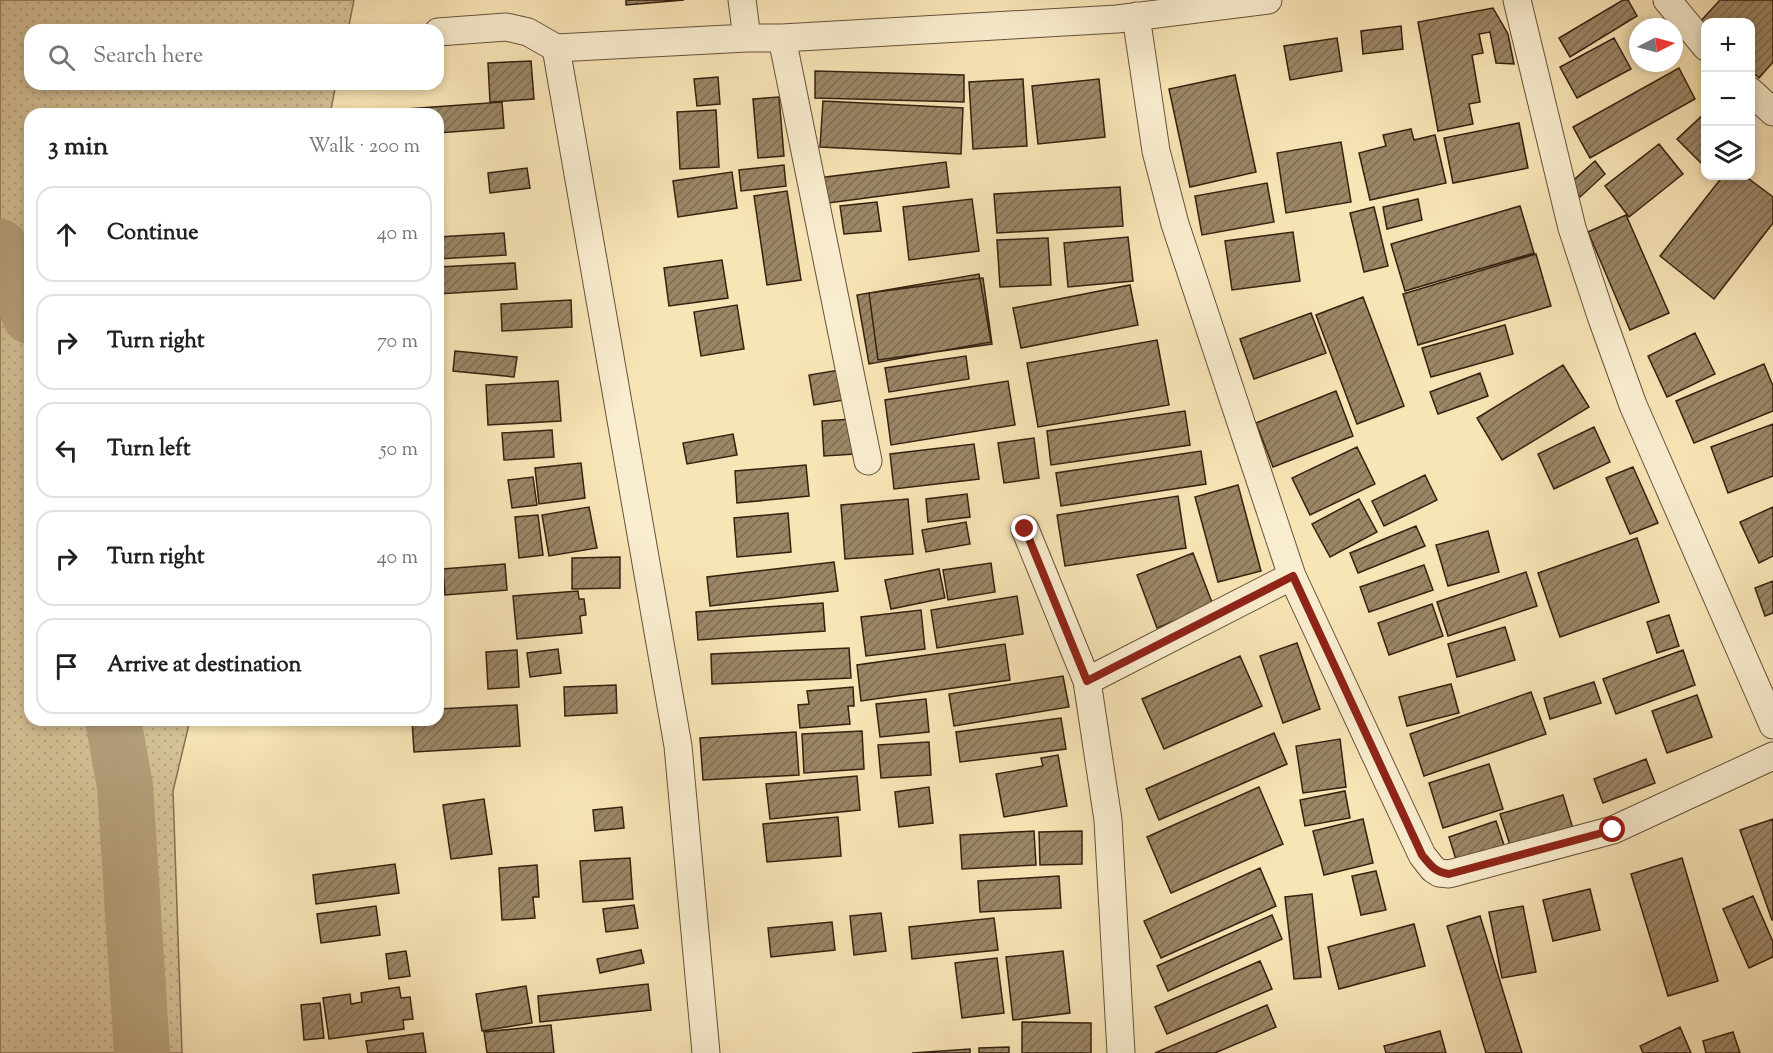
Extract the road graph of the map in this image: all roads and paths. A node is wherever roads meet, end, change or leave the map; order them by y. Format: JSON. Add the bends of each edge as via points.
{"nodes":[{"id":1,"x":742,"y":0,"type":"edge"},
{"id":2,"x":1268,"y":0,"type":"edge"},
{"id":3,"x":1517,"y":0,"type":"edge"},
{"id":4,"x":1667,"y":0,"type":"edge"},
{"id":5,"x":1123,"y":12,"type":"edge"},
{"id":6,"x":444,"y":32,"type":"edge"},
{"id":7,"x":747,"y":38,"type":"junction"},
{"id":8,"x":782,"y":38,"type":"junction"},
{"id":9,"x":1701,"y":41,"type":"edge"},
{"id":10,"x":555,"y":48,"type":"junction"},
{"id":11,"x":1755,"y":96,"type":"edge"},
{"id":12,"x":1773,"y":112,"type":"edge"},
{"id":13,"x":868,"y":461,"type":"dead end"},
{"id":14,"x":1025,"y":529,"type":"dead end"},
{"id":15,"x":1293,"y":576,"type":"junction"},
{"id":16,"x":1087,"y":681,"type":"junction"},
{"id":17,"x":1773,"y":725,"type":"edge"},
{"id":18,"x":1773,"y":756,"type":"edge"},
{"id":19,"x":705,"y":1053,"type":"edge"},
{"id":20,"x":1120,"y":1053,"type":"edge"}],
"edges":[{"from":1,"to":7,"type":"street"},
{"from":2,"to":5,"type":"street"},
{"from":3,"to":17,"type":"street","via":[[1572,228],[1601,316],[1633,405]]},
{"from":4,"to":9,"type":"street"},
{"from":5,"to":8,"type":"street"},
{"from":5,"to":15,"type":"street","via":[[1175,224]]},
{"from":6,"to":10,"type":"street","via":[[506,27],[528,33]]},
{"from":7,"to":8,"type":"street"},
{"from":7,"to":10,"type":"street"},
{"from":8,"to":13,"type":"street"},
{"from":10,"to":19,"type":"street","via":[[678,746]]},
{"from":11,"to":12,"type":"street"},
{"from":14,"to":16,"type":"street"},
{"from":15,"to":16,"type":"street"},
{"from":15,"to":18,"type":"street","via":[[1422,855],[1439,873],[1449,874],[1613,830]]},
{"from":16,"to":20,"type":"street","via":[[1108,820]]}]}
